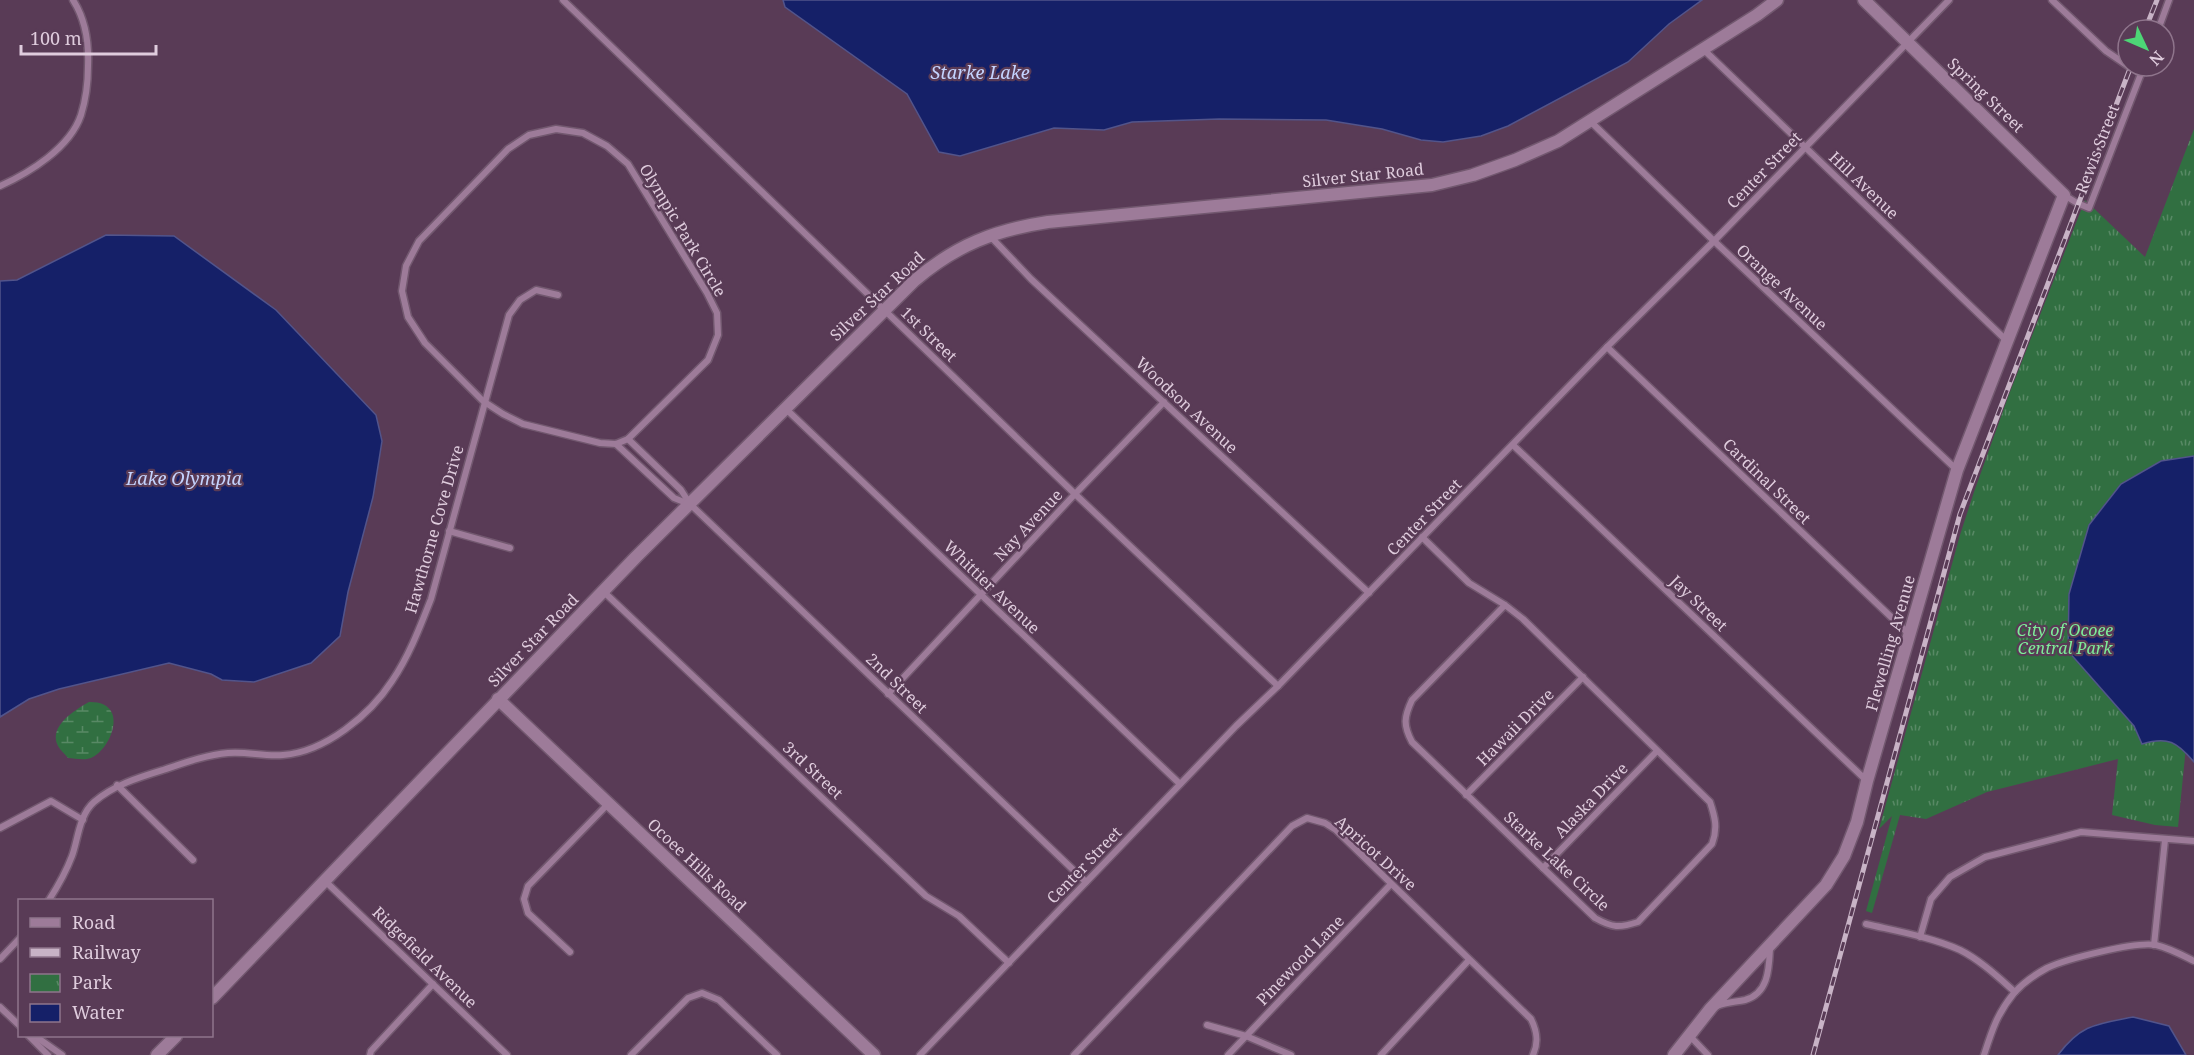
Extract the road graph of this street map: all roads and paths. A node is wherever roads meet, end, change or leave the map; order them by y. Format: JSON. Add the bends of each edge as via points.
{"nodes":[{"id":1,"x":73,"y":0,"type":"edge"},
{"id":2,"x":563,"y":0,"type":"edge"},
{"id":3,"x":1777,"y":0,"type":"edge"},
{"id":4,"x":1864,"y":0,"type":"edge"},
{"id":5,"x":1949,"y":0,"type":"edge"},
{"id":6,"x":2052,"y":0,"type":"edge"},
{"id":7,"x":2169,"y":0,"type":"edge"},
{"id":8,"x":2162,"y":18,"type":"edge"},
{"id":9,"x":1908,"y":43,"type":"junction"},
{"id":10,"x":1702,"y":49,"type":"junction"},
{"id":11,"x":2116,"y":58,"type":"edge"},
{"id":12,"x":2140,"y":78,"type":"edge"},
{"id":13,"x":1590,"y":121,"type":"junction"},
{"id":14,"x":1805,"y":148,"type":"junction"},
{"id":15,"x":0,"y":186,"type":"edge"},
{"id":16,"x":2064,"y":195,"type":"junction"},
{"id":17,"x":2089,"y":208,"type":"joint"},
{"id":18,"x":989,"y":235,"type":"junction"},
{"id":19,"x":1714,"y":242,"type":"junction"},
{"id":20,"x":558,"y":295,"type":"dead end"},
{"id":21,"x":884,"y":310,"type":"junction"},
{"id":22,"x":2007,"y":342,"type":"junction"},
{"id":23,"x":1607,"y":347,"type":"junction"},
{"id":24,"x":483,"y":401,"type":"junction"},
{"id":25,"x":1164,"y":402,"type":"junction"},
{"id":26,"x":785,"y":408,"type":"junction"},
{"id":27,"x":628,"y":439,"type":"junction"},
{"id":28,"x":616,"y":444,"type":"junction"},
{"id":29,"x":1513,"y":445,"type":"junction"},
{"id":30,"x":1957,"y":470,"type":"junction"},
{"id":31,"x":1075,"y":494,"type":"junction"},
{"id":32,"x":690,"y":504,"type":"junction"},
{"id":33,"x":449,"y":531,"type":"junction"},
{"id":34,"x":1422,"y":537,"type":"junction"},
{"id":35,"x":510,"y":548,"type":"dead end"},
{"id":36,"x":603,"y":591,"type":"junction"},
{"id":37,"x":1369,"y":593,"type":"junction"},
{"id":38,"x":981,"y":596,"type":"junction"},
{"id":39,"x":1505,"y":605,"type":"junction"},
{"id":40,"x":1909,"y":634,"type":"junction"},
{"id":41,"x":1583,"y":678,"type":"junction"},
{"id":42,"x":1278,"y":686,"type":"junction"},
{"id":43,"x":888,"y":694,"type":"junction"},
{"id":44,"x":498,"y":699,"type":"junction"},
{"id":45,"x":1657,"y":751,"type":"junction"},
{"id":46,"x":1867,"y":781,"type":"junction"},
{"id":47,"x":1180,"y":784,"type":"junction"},
{"id":48,"x":117,"y":785,"type":"junction"},
{"id":49,"x":1466,"y":795,"type":"junction"},
{"id":50,"x":609,"y":804,"type":"junction"},
{"id":51,"x":83,"y":820,"type":"junction"},
{"id":52,"x":0,"y":828,"type":"edge"},
{"id":53,"x":2165,"y":840,"type":"junction"},
{"id":54,"x":2194,"y":841,"type":"edge"},
{"id":55,"x":193,"y":860,"type":"dead end"},
{"id":56,"x":1543,"y":868,"type":"junction"},
{"id":57,"x":324,"y":879,"type":"junction"},
{"id":58,"x":1086,"y":882,"type":"junction"},
{"id":59,"x":1391,"y":884,"type":"junction"},
{"id":60,"x":50,"y":899,"type":"edge"},
{"id":61,"x":1866,"y":924,"type":"dead end"},
{"id":62,"x":1920,"y":937,"type":"junction"},
{"id":63,"x":18,"y":940,"type":"edge"},
{"id":64,"x":1771,"y":944,"type":"junction"},
{"id":65,"x":2154,"y":945,"type":"junction"},
{"id":66,"x":570,"y":952,"type":"dead end"},
{"id":67,"x":0,"y":958,"type":"edge"},
{"id":68,"x":1469,"y":960,"type":"junction"},
{"id":69,"x":2194,"y":961,"type":"edge"},
{"id":70,"x":1009,"y":963,"type":"junction"},
{"id":71,"x":433,"y":984,"type":"junction"},
{"id":72,"x":2016,"y":992,"type":"junction"},
{"id":73,"x":213,"y":997,"type":"edge"},
{"id":74,"x":0,"y":1007,"type":"edge"},
{"id":75,"x":1711,"y":1008,"type":"junction"},
{"id":76,"x":18,"y":1024,"type":"edge"},
{"id":77,"x":1207,"y":1025,"type":"dead end"},
{"id":78,"x":1688,"y":1035,"type":"junction"},
{"id":79,"x":1246,"y":1036,"type":"junction"},
{"id":80,"x":31,"y":1037,"type":"edge"},
{"id":81,"x":38,"y":1037,"type":"edge"},
{"id":82,"x":174,"y":1037,"type":"edge"},
{"id":83,"x":48,"y":1055,"type":"edge"},
{"id":84,"x":62,"y":1055,"type":"edge"},
{"id":85,"x":157,"y":1055,"type":"edge"},
{"id":86,"x":370,"y":1055,"type":"edge"},
{"id":87,"x":507,"y":1055,"type":"edge"},
{"id":88,"x":631,"y":1055,"type":"edge"},
{"id":89,"x":777,"y":1055,"type":"edge"},
{"id":90,"x":874,"y":1055,"type":"edge"},
{"id":91,"x":920,"y":1055,"type":"edge"},
{"id":92,"x":1074,"y":1055,"type":"edge"},
{"id":93,"x":1228,"y":1055,"type":"edge"},
{"id":94,"x":1291,"y":1055,"type":"edge"},
{"id":95,"x":1381,"y":1055,"type":"edge"},
{"id":96,"x":1533,"y":1055,"type":"edge"},
{"id":97,"x":1674,"y":1055,"type":"edge"},
{"id":98,"x":1708,"y":1055,"type":"edge"},
{"id":99,"x":1984,"y":1055,"type":"edge"}],
"edges":[{"from":1,"to":15,"type":"street","via":[[81,12],[89,45],[88,85],[81,117],[63,144],[25,175]]},
{"from":2,"to":21,"type":"street","name":"1st Street"},
{"from":3,"to":10,"type":"main road","name":"Silver Star Road"},
{"from":4,"to":9,"type":"main road","name":"Spring Street"},
{"from":5,"to":9,"type":"street","name":"Center Street"},
{"from":6,"to":11,"type":"street"},
{"from":7,"to":8,"type":"street"},
{"from":9,"to":14,"type":"street","name":"Center Street"},
{"from":9,"to":16,"type":"main road","name":"Spring Street"},
{"from":10,"to":13,"type":"main road","name":"Silver Star Road"},
{"from":10,"to":14,"type":"street","name":"Hill Avenue"},
{"from":12,"to":17,"type":"street","name":"Rewis Street"},
{"from":13,"to":18,"type":"main road","name":"Silver Star Road","via":[[1515,160],[1432,185],[1048,222]]},
{"from":13,"to":19,"type":"street","name":"Orange Avenue"},
{"from":14,"to":19,"type":"street","name":"Center Street"},
{"from":14,"to":22,"type":"street","name":"Hill Avenue"},
{"from":16,"to":17,"type":"street","name":"Spring Street"},
{"from":16,"to":22,"type":"main road","name":"Flewelling Avenue"},
{"from":18,"to":21,"type":"main road","name":"Silver Star Road","via":[[933,265]]},
{"from":18,"to":25,"type":"street","name":"Woodson Avenue","via":[[1030,279]]},
{"from":19,"to":23,"type":"street","name":"Center Street"},
{"from":19,"to":30,"type":"street","name":"Orange Avenue"},
{"from":20,"to":24,"type":"street","name":"Hawthorne Cove Drive","via":[[536,290],[520,300],[509,315]]},
{"from":21,"to":26,"type":"main road","name":"Silver Star Road"},
{"from":21,"to":31,"type":"street","name":"1st Street"},
{"from":22,"to":30,"type":"main road","name":"Flewelling Avenue"},
{"from":23,"to":29,"type":"street","name":"Center Street"},
{"from":23,"to":40,"type":"street","name":"Cardinal Street"},
{"from":24,"to":27,"type":"street","name":"Olympic Park Circle","via":[[425,343],[408,317],[402,291],[406,266],[419,241],[508,149],[529,135],[556,129],[583,133],[628,164],[717,313],[718,335],[708,360]]},
{"from":24,"to":28,"type":"street","name":"Olympic Park Circle","via":[[523,424]]},
{"from":24,"to":33,"type":"street","name":"Hawthorne Cove Drive"},
{"from":25,"to":31,"type":"street","name":"Nay Avenue"},
{"from":25,"to":37,"type":"street","name":"Woodson Avenue"},
{"from":26,"to":32,"type":"main road","name":"Silver Star Road"},
{"from":26,"to":38,"type":"street","name":"Whittier Avenue"},
{"from":27,"to":28,"type":"street","name":"Olympic Park Circle"},
{"from":27,"to":32,"type":"street","via":[[681,490]]},
{"from":28,"to":32,"type":"street","via":[[674,498]]},
{"from":29,"to":34,"type":"street","name":"Center Street"},
{"from":29,"to":46,"type":"street","name":"Jay Street"},
{"from":30,"to":40,"type":"main road","name":"Flewelling Avenue"},
{"from":31,"to":38,"type":"street","name":"Nay Avenue"},
{"from":31,"to":42,"type":"street","name":"1st Street"},
{"from":32,"to":36,"type":"main road","name":"Silver Star Road"},
{"from":32,"to":43,"type":"street","name":"2nd Street"},
{"from":33,"to":35,"type":"street"},
{"from":33,"to":48,"type":"street","name":"Hawthorne Cove Drive","via":[[416,638],[392,682],[339,735],[310,749],[283,755],[230,752],[192,760]]},
{"from":34,"to":37,"type":"street","name":"Center Street"},
{"from":34,"to":39,"type":"street","name":"Starke Lake Circle","via":[[1469,583]]},
{"from":36,"to":44,"type":"main road","name":"Silver Star Road"},
{"from":36,"to":70,"type":"street","name":"3rd Street","via":[[926,896],[959,916]]},
{"from":37,"to":42,"type":"street","name":"Center Street"},
{"from":38,"to":43,"type":"street","name":"Nay Avenue"},
{"from":38,"to":47,"type":"street","name":"Whittier Avenue"},
{"from":39,"to":41,"type":"street","name":"Starke Lake Circle"},
{"from":39,"to":49,"type":"street","name":"Starke Lake Circle","via":[[1412,700],[1404,716],[1405,730],[1412,742]]},
{"from":40,"to":46,"type":"main road","name":"Flewelling Avenue"},
{"from":41,"to":45,"type":"street","name":"Starke Lake Circle"},
{"from":41,"to":49,"type":"street","name":"Hawaii Drive"},
{"from":42,"to":47,"type":"street","name":"Center Street"},
{"from":43,"to":58,"type":"street","name":"2nd Street"},
{"from":44,"to":50,"type":"main road","name":"Ocoee Hills Road"},
{"from":44,"to":57,"type":"main road","name":"Silver Star Road"},
{"from":45,"to":56,"type":"street","name":"Alaska Drive"},
{"from":45,"to":56,"type":"street","name":"Starke Lake Circle","via":[[1710,802],[1716,833],[1712,844],[1638,922],[1610,926],[1595,918]]},
{"from":46,"to":64,"type":"main road","name":"Flewelling Avenue","via":[[1844,856],[1826,885]]},
{"from":47,"to":58,"type":"street","name":"Center Street"},
{"from":48,"to":51,"type":"street","name":"Hawthorne Cove Drive","via":[[91,804]]},
{"from":48,"to":55,"type":"street"},
{"from":49,"to":56,"type":"street","name":"Starke Lake Circle"},
{"from":50,"to":66,"type":"street","via":[[528,886],[524,899],[528,913]]},
{"from":50,"to":90,"type":"main road","name":"Ocoee Hills Road"},
{"from":51,"to":52,"type":"street","via":[[51,801]]},
{"from":51,"to":60,"type":"street","name":"Hawthorne Cove Drive","via":[[72,857]]},
{"from":53,"to":54,"type":"street"},
{"from":53,"to":62,"type":"street","via":[[2081,832],[1985,857],[1950,877],[1931,899]]},
{"from":53,"to":65,"type":"street"},
{"from":57,"to":71,"type":"street","name":"Ridgefield Avenue"},
{"from":57,"to":73,"type":"main road","name":"Silver Star Road"},
{"from":58,"to":70,"type":"street","name":"Center Street"},
{"from":59,"to":68,"type":"street","name":"Apricot Drive"},
{"from":59,"to":79,"type":"street","name":"Pinewood Lane"},
{"from":59,"to":92,"type":"street","name":"Apricot Drive","via":[[1336,830],[1307,818],[1293,826]]},
{"from":61,"to":62,"type":"street"},
{"from":62,"to":72,"type":"street","via":[[1959,950]]},
{"from":63,"to":67,"type":"street"},
{"from":64,"to":75,"type":"main road","name":"Flewelling Avenue"},
{"from":64,"to":75,"type":"street","via":[[1766,982],[1758,992]]},
{"from":65,"to":69,"type":"street"},
{"from":65,"to":72,"type":"street","via":[[2120,947],[2049,967]]},
{"from":68,"to":95,"type":"street"},
{"from":68,"to":96,"type":"street","name":"Apricot Drive","via":[[1531,1019],[1537,1031]]},
{"from":70,"to":91,"type":"street","name":"Center Street"},
{"from":71,"to":86,"type":"street"},
{"from":71,"to":87,"type":"street","name":"Ridgefield Avenue"},
{"from":72,"to":99,"type":"street","via":[[1996,1018]]},
{"from":74,"to":76,"type":"street"},
{"from":75,"to":78,"type":"main road","name":"Flewelling Avenue"},
{"from":77,"to":79,"type":"street"},
{"from":78,"to":97,"type":"main road","name":"Flewelling Avenue"},
{"from":78,"to":98,"type":"street"},
{"from":79,"to":93,"type":"street","name":"Pinewood Lane"},
{"from":79,"to":94,"type":"street"},
{"from":80,"to":83,"type":"street"},
{"from":81,"to":84,"type":"street"},
{"from":82,"to":85,"type":"main road"},
{"from":88,"to":89,"type":"street","via":[[688,998],[702,993],[719,1000]]}]}
